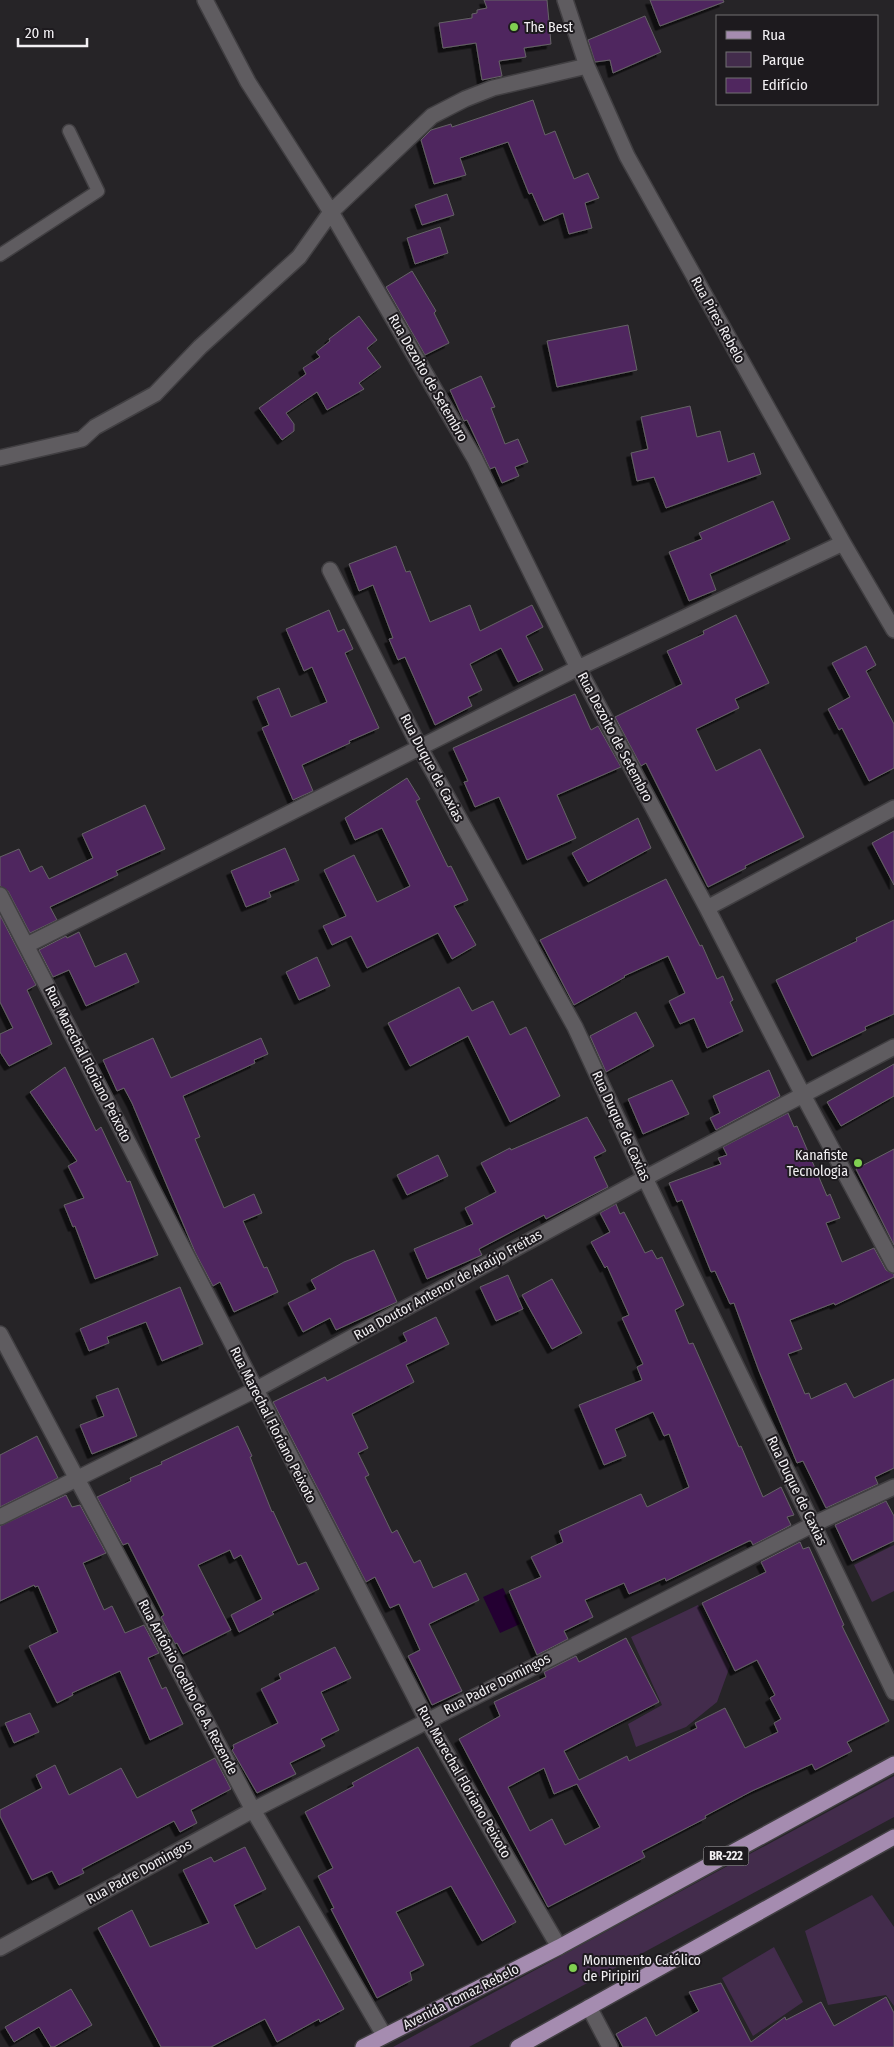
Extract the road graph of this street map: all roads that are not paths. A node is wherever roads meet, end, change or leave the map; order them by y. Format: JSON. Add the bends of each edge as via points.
{"nodes":[{"id":1,"x":206,"y":0,"type":"edge"},
{"id":2,"x":565,"y":0,"type":"edge"},
{"id":3,"x":587,"y":66,"type":"junction"},
{"id":4,"x":69,"y":131,"type":"dead end"},
{"id":5,"x":331,"y":212,"type":"junction"},
{"id":6,"x":0,"y":255,"type":"edge"},
{"id":7,"x":0,"y":458,"type":"edge"},
{"id":8,"x":843,"y":542,"type":"junction"},
{"id":9,"x":330,"y":570,"type":"dead end"},
{"id":10,"x":894,"y":630,"type":"edge"},
{"id":11,"x":578,"y":668,"type":"junction"},
{"id":12,"x":420,"y":748,"type":"junction"},
{"id":13,"x":894,"y":808,"type":"edge"},
{"id":14,"x":0,"y":895,"type":"edge"},
{"id":15,"x":707,"y":908,"type":"junction"},
{"id":16,"x":27,"y":945,"type":"junction"},
{"id":17,"x":894,"y":1046,"type":"edge"},
{"id":18,"x":803,"y":1095,"type":"junction"},
{"id":19,"x":644,"y":1178,"type":"junction"},
{"id":20,"x":894,"y":1266,"type":"edge"},
{"id":21,"x":0,"y":1334,"type":"edge"},
{"id":22,"x":255,"y":1390,"type":"junction"},
{"id":23,"x":77,"y":1478,"type":"junction"},
{"id":24,"x":894,"y":1487,"type":"edge"},
{"id":25,"x":0,"y":1517,"type":"edge"},
{"id":26,"x":814,"y":1524,"type":"junction"},
{"id":27,"x":894,"y":1692,"type":"edge"},
{"id":28,"x":427,"y":1720,"type":"junction"},
{"id":29,"x":894,"y":1764,"type":"edge"},
{"id":30,"x":253,"y":1810,"type":"junction"},
{"id":31,"x":894,"y":1837,"type":"edge"},
{"id":32,"x":558,"y":1947,"type":"junction"},
{"id":33,"x":0,"y":1948,"type":"edge"},
{"id":34,"x":589,"y":2007,"type":"junction"},
{"id":35,"x":384,"y":2035,"type":"junction"},
{"id":36,"x":364,"y":2047,"type":"edge"},
{"id":37,"x":518,"y":2047,"type":"edge"},
{"id":38,"x":610,"y":2047,"type":"edge"}],
"edges":[{"from":1,"to":5,"type":"street","name":"Rua Dezoito de Setembro","via":[[248,82]]},
{"from":2,"to":3,"type":"street","name":"Rua Pires Rebelo"},
{"from":3,"to":5,"type":"street","via":[[493,88],[432,116]]},
{"from":3,"to":8,"type":"street","name":"Rua Pires Rebelo","via":[[627,156]]},
{"from":4,"to":6,"type":"lane","via":[[98,191]]},
{"from":5,"to":7,"type":"street","via":[[299,257],[200,347],[156,394],[82,438]]},
{"from":5,"to":11,"type":"street","name":"Rua Dezoito de Setembro","via":[[475,458]]},
{"from":8,"to":10,"type":"street","name":"Rua Pires Rebelo"},
{"from":8,"to":11,"type":"street"},
{"from":9,"to":12,"type":"street","name":"Rua Duque de Caxias"},
{"from":11,"to":12,"type":"street"},
{"from":11,"to":15,"type":"street","name":"Rua Dezoito de Setembro"},
{"from":12,"to":16,"type":"street"},
{"from":12,"to":19,"type":"street","name":"Rua Duque de Caxias","via":[[575,1027]]},
{"from":13,"to":15,"type":"street"},
{"from":14,"to":16,"type":"street","name":"Rua Marechal Floriano Peixoto"},
{"from":15,"to":18,"type":"street","name":"Rua Dezoito de Setembro"},
{"from":16,"to":22,"type":"street","name":"Rua Marechal Floriano Peixoto"},
{"from":17,"to":18,"type":"street","name":"Rua Doutor Antenor de Araújo Freitas"},
{"from":18,"to":19,"type":"street","name":"Rua Doutor Antenor de Araújo Freitas"},
{"from":18,"to":20,"type":"street","name":"Rua Dezoito de Setembro"},
{"from":19,"to":22,"type":"street","name":"Rua Doutor Antenor de Araújo Freitas"},
{"from":19,"to":26,"type":"street","name":"Rua Duque de Caxias"},
{"from":21,"to":23,"type":"street","name":"Rua Antônio Coelho de A. Rezende"},
{"from":22,"to":23,"type":"street","name":"Rua Doutor Antenor de Araújo Freitas"},
{"from":22,"to":28,"type":"street","name":"Rua Marechal Floriano Peixoto"},
{"from":23,"to":25,"type":"street","name":"Rua Doutor Antenor de Araújo Freitas"},
{"from":23,"to":30,"type":"street","name":"Rua Antônio Coelho de A. Rezende"},
{"from":24,"to":26,"type":"street","name":"Rua Padre Domingos"},
{"from":26,"to":27,"type":"street","name":"Rua Duque de Caxias"},
{"from":26,"to":28,"type":"street","name":"Rua Padre Domingos"},
{"from":28,"to":30,"type":"street","name":"Rua Padre Domingos"},
{"from":28,"to":32,"type":"street","name":"Rua Marechal Floriano Peixoto"},
{"from":29,"to":32,"type":"main road","number":"BR-222"},
{"from":30,"to":33,"type":"street","name":"Rua Padre Domingos"},
{"from":30,"to":35,"type":"street","name":"Rua Antônio Coelho de A. Rezende"},
{"from":31,"to":34,"type":"main road"},
{"from":32,"to":35,"type":"main road","name":"Avenida Tomaz Rebelo","number":"BR-222"},
{"from":34,"to":37,"type":"main road"},
{"from":34,"to":38,"type":"street"},
{"from":35,"to":36,"type":"main road","name":"Avenida Tomaz Rebelo","number":"BR-222"}]}
